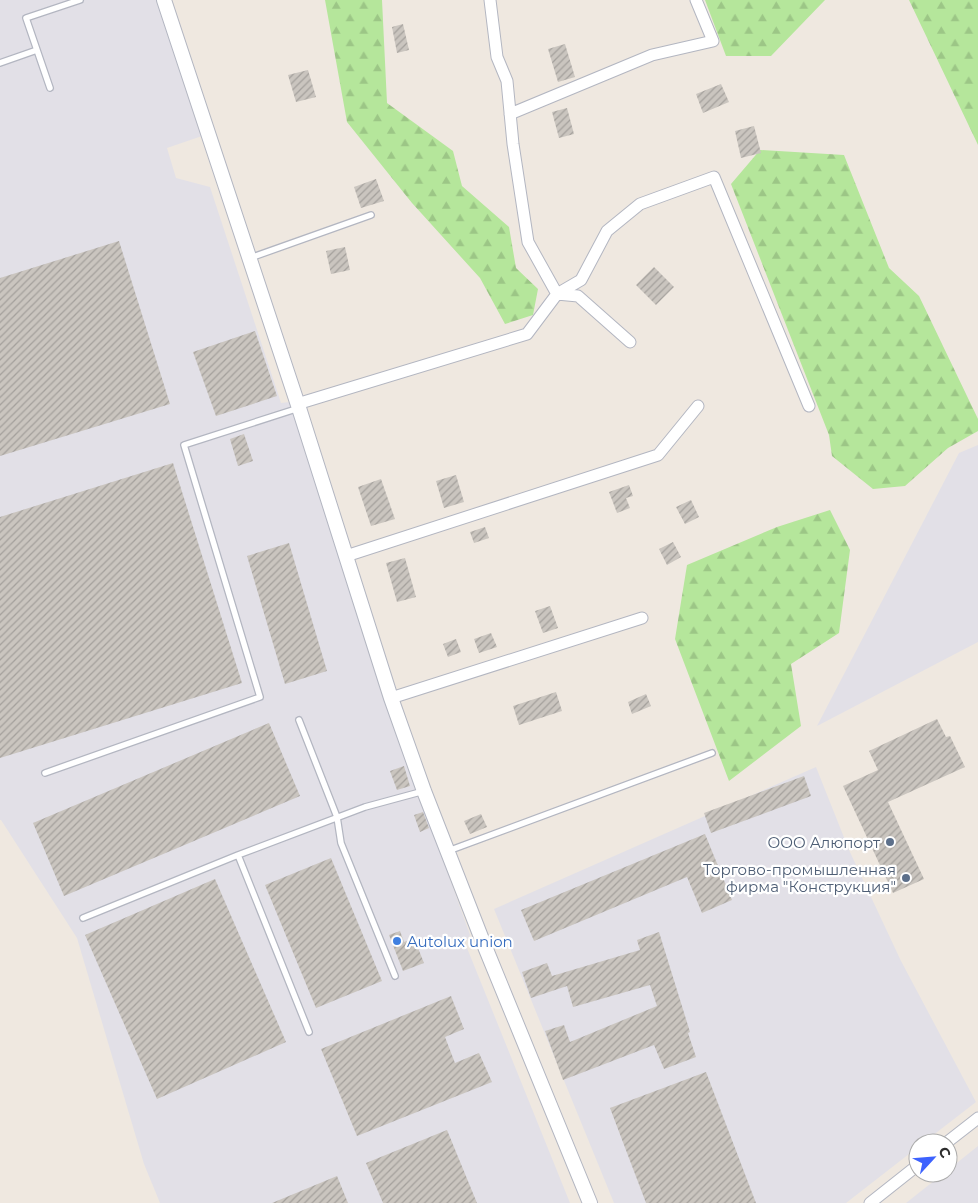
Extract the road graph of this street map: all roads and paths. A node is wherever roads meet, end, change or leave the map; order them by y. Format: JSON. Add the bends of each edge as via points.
{"nodes":[{"id":1,"x":80,"y":0,"type":"edge"},
{"id":2,"x":164,"y":0,"type":"edge"},
{"id":3,"x":490,"y":0,"type":"edge"},
{"id":4,"x":696,"y":0,"type":"edge"},
{"id":5,"x":37,"y":50,"type":"junction"},
{"id":6,"x":0,"y":63,"type":"edge"},
{"id":7,"x":50,"y":88,"type":"dead end"},
{"id":8,"x":510,"y":114,"type":"junction"},
{"id":9,"x":371,"y":215,"type":"dead end"},
{"id":10,"x":249,"y":258,"type":"junction"},
{"id":11,"x":557,"y":294,"type":"junction"},
{"id":12,"x":630,"y":342,"type":"dead end"},
{"id":13,"x":298,"y":406,"type":"junction"},
{"id":14,"x":698,"y":406,"type":"dead end"},
{"id":15,"x":809,"y":406,"type":"dead end"},
{"id":16,"x":346,"y":556,"type":"junction"},
{"id":17,"x":642,"y":618,"type":"dead end"},
{"id":18,"x":391,"y":698,"type":"junction"},
{"id":19,"x":299,"y":720,"type":"dead end"},
{"id":20,"x":712,"y":753,"type":"dead end"},
{"id":21,"x":45,"y":772,"type":"dead end"},
{"id":22,"x":424,"y":791,"type":"junction"},
{"id":23,"x":337,"y":817,"type":"junction"},
{"id":24,"x":448,"y":851,"type":"junction"},
{"id":25,"x":238,"y":855,"type":"junction"},
{"id":26,"x":84,"y":918,"type":"dead end"},
{"id":27,"x":394,"y":976,"type":"dead end"},
{"id":28,"x":308,"y":1032,"type":"dead end"},
{"id":29,"x":978,"y":1118,"type":"edge"},
{"id":30,"x":958,"y":1134,"type":"edge"},
{"id":31,"x":908,"y":1173,"type":"edge"},
{"id":32,"x":590,"y":1203,"type":"edge"},
{"id":33,"x":870,"y":1203,"type":"edge"}],
"edges":[{"from":1,"to":5,"type":"lane","via":[[26,18]]},
{"from":2,"to":10,"type":"street"},
{"from":3,"to":8,"type":"street","via":[[496,57],[507,81]]},
{"from":4,"to":8,"type":"street","via":[[712,41],[652,55]]},
{"from":5,"to":6,"type":"lane"},
{"from":5,"to":7,"type":"lane"},
{"from":8,"to":11,"type":"street","via":[[528,242]]},
{"from":9,"to":10,"type":"lane"},
{"from":10,"to":13,"type":"street"},
{"from":11,"to":12,"type":"street","via":[[578,296]]},
{"from":11,"to":13,"type":"street","via":[[527,334]]},
{"from":11,"to":15,"type":"street","via":[[581,280],[607,231],[640,204],[714,177]]},
{"from":13,"to":16,"type":"street"},
{"from":13,"to":21,"type":"lane","via":[[184,445],[260,697]]},
{"from":14,"to":16,"type":"street","via":[[658,455]]},
{"from":16,"to":18,"type":"street"},
{"from":17,"to":18,"type":"street"},
{"from":18,"to":22,"type":"street"},
{"from":19,"to":23,"type":"lane"},
{"from":20,"to":24,"type":"lane"},
{"from":22,"to":23,"type":"lane"},
{"from":22,"to":24,"type":"street"},
{"from":23,"to":25,"type":"lane"},
{"from":23,"to":27,"type":"lane","via":[[341,843]]},
{"from":24,"to":32,"type":"street"},
{"from":25,"to":26,"type":"lane"},
{"from":25,"to":28,"type":"lane"},
{"from":29,"to":30,"type":"street"},
{"from":31,"to":33,"type":"street"}]}
